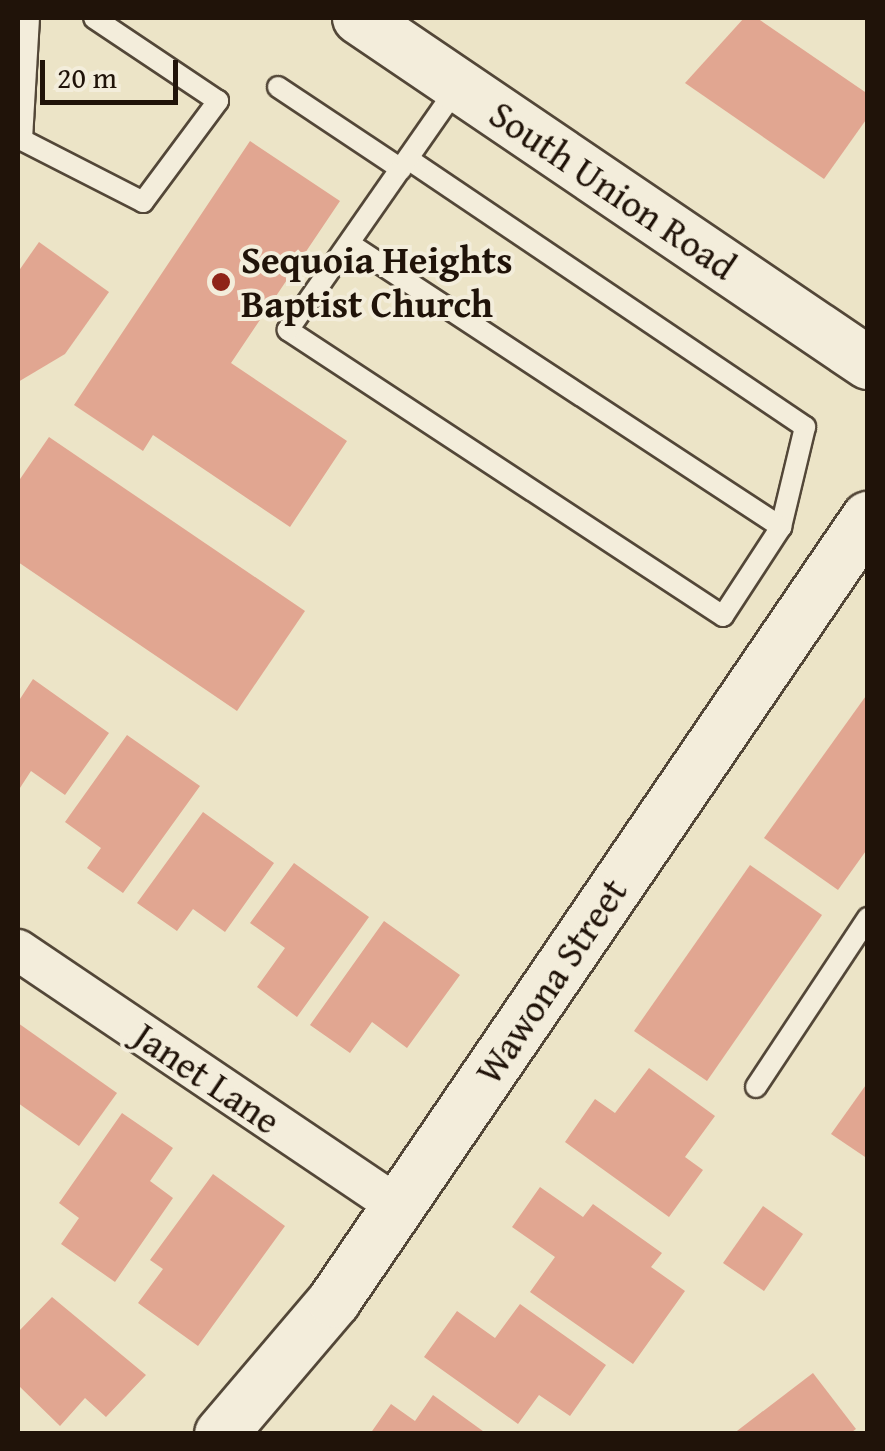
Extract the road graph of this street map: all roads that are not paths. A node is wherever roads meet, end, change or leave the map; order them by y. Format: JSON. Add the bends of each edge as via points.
{"nodes":[{"id":1,"x":29,"y":18,"type":"edge"},
{"id":2,"x":94,"y":18,"type":"edge"},
{"id":3,"x":359,"y":18,"type":"edge"},
{"id":4,"x":459,"y":85,"type":"junction"},
{"id":5,"x":278,"y":87,"type":"dead end"},
{"id":6,"x":20,"y":143,"type":"edge"},
{"id":7,"x":405,"y":164,"type":"junction"},
{"id":8,"x":350,"y":244,"type":"junction"},
{"id":9,"x":868,"y":363,"type":"edge"},
{"id":10,"x":868,"y":518,"type":"edge"},
{"id":11,"x":781,"y":528,"type":"junction"},
{"id":12,"x":868,"y":918,"type":"edge"},
{"id":13,"x":18,"y":950,"type":"edge"},
{"id":14,"x":756,"y":1086,"type":"dead end"},
{"id":15,"x":397,"y":1206,"type":"junction"},
{"id":16,"x":221,"y":1434,"type":"edge"}],
"edges":[{"from":1,"to":6,"type":"lane"},
{"from":2,"to":6,"type":"lane","via":[[218,101],[143,202]]},
{"from":3,"to":4,"type":"street","name":"South Union Road"},
{"from":4,"to":7,"type":"lane"},
{"from":4,"to":9,"type":"street","name":"South Union Road"},
{"from":5,"to":7,"type":"lane"},
{"from":7,"to":8,"type":"lane"},
{"from":7,"to":11,"type":"lane","via":[[805,427]]},
{"from":8,"to":11,"type":"lane"},
{"from":8,"to":11,"type":"lane","via":[[288,330],[723,616]]},
{"from":10,"to":15,"type":"street","name":"Wawona Street"},
{"from":12,"to":14,"type":"lane"},
{"from":13,"to":15,"type":"street","name":"Janet Lane"},
{"from":15,"to":16,"type":"street","name":"Wawona Street","via":[[334,1301]]}]}
